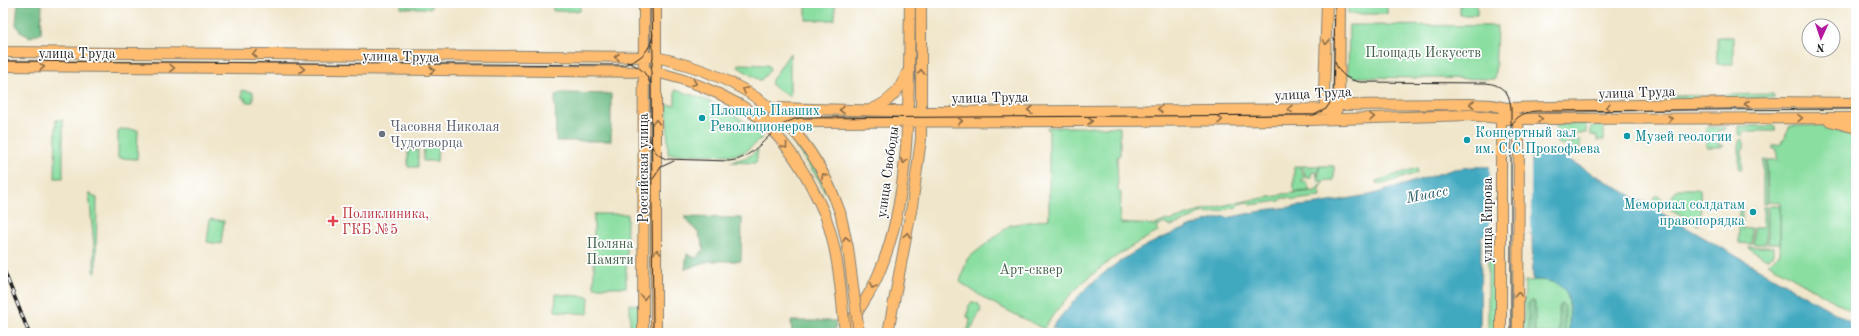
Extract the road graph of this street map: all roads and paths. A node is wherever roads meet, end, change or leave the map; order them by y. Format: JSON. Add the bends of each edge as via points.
{"nodes":[{"id":1,"x":644,"y":3,"type":"edge"},
{"id":2,"x":656,"y":3,"type":"edge"},
{"id":3,"x":910,"y":3,"type":"edge"},
{"id":4,"x":921,"y":3,"type":"edge"},
{"id":5,"x":1327,"y":3,"type":"edge"},
{"id":6,"x":1340,"y":3,"type":"edge"},
{"id":7,"x":3,"y":52,"type":"edge"},
{"id":8,"x":356,"y":55,"type":"junction"},
{"id":9,"x":504,"y":56,"type":"junction"},
{"id":10,"x":644,"y":57,"type":"junction"},
{"id":11,"x":656,"y":57,"type":"junction"},
{"id":12,"x":3,"y":66,"type":"edge"},
{"id":13,"x":909,"y":67,"type":"junction"},
{"id":14,"x":355,"y":69,"type":"junction"},
{"id":15,"x":504,"y":70,"type":"junction"},
{"id":16,"x":644,"y":72,"type":"junction"},
{"id":17,"x":656,"y":72,"type":"junction"},
{"id":18,"x":1856,"y":103,"type":"edge"},
{"id":19,"x":1339,"y":105,"type":"junction"},
{"id":20,"x":1647,"y":106,"type":"junction"},
{"id":21,"x":772,"y":108,"type":"junction"},
{"id":22,"x":1509,"y":108,"type":"junction"},
{"id":23,"x":1329,"y":109,"type":"junction"},
{"id":24,"x":868,"y":110,"type":"junction"},
{"id":25,"x":908,"y":111,"type":"junction"},
{"id":26,"x":921,"y":116,"type":"junction"},
{"id":27,"x":1648,"y":117,"type":"junction"},
{"id":28,"x":759,"y":118,"type":"junction"},
{"id":29,"x":1334,"y":118,"type":"junction"},
{"id":30,"x":1822,"y":118,"type":"junction"},
{"id":31,"x":1856,"y":118,"type":"edge"},
{"id":32,"x":1501,"y":119,"type":"junction"},
{"id":33,"x":1516,"y":119,"type":"junction"},
{"id":34,"x":908,"y":122,"type":"junction"},
{"id":35,"x":786,"y":123,"type":"junction"},
{"id":36,"x":1856,"y":128,"type":"edge"},
{"id":37,"x":643,"y":333,"type":"edge"},
{"id":38,"x":656,"y":333,"type":"edge"},
{"id":39,"x":844,"y":333,"type":"edge"},
{"id":40,"x":859,"y":333,"type":"edge"},
{"id":41,"x":888,"y":333,"type":"edge"},
{"id":42,"x":1501,"y":333,"type":"edge"},
{"id":43,"x":1518,"y":333,"type":"edge"}],
"edges":[{"from":1,"to":10,"type":"main road","name":"Российская улица"},
{"from":2,"to":11,"type":"main road","name":"Российская улица"},
{"from":3,"to":13,"type":"main road","name":"улица Свободы"},
{"from":26,"to":4,"type":"main road","name":"улица Свободы","one_way":true},
{"from":5,"to":23,"type":"main road","one_way":true,"via":[[1324,91],[1325,103]]},
{"from":6,"to":19,"type":"main road"},
{"from":8,"to":7,"type":"main road","name":"улица Труда","one_way":true},
{"from":8,"to":9,"type":"main road","name":"улица Труда"},
{"from":8,"to":14,"type":"main road"},
{"from":10,"to":9,"type":"main road","name":"улица Труда","one_way":true},
{"from":9,"to":15,"type":"main road"},
{"from":10,"to":11,"type":"main road","name":"улица Труда"},
{"from":10,"to":16,"type":"main road","name":"Российская улица"},
{"from":11,"to":17,"type":"main road","name":"Российская улица"},
{"from":21,"to":11,"type":"main road","name":"улица Труда","one_way":true,"via":[[744,89],[714,75]]},
{"from":12,"to":14,"type":"main road","name":"улица Труда","one_way":true},
{"from":13,"to":24,"type":"main road","via":[[896,94]]},
{"from":13,"to":25,"type":"main road","name":"улица Свободы"},
{"from":14,"to":15,"type":"main road","name":"улица Труда","one_way":true},
{"from":15,"to":16,"type":"main road","name":"улица Труда"},
{"from":16,"to":17,"type":"main road","name":"улица Труда"},
{"from":16,"to":37,"type":"main road","name":"Российская улица","one_way":true},
{"from":17,"to":28,"type":"main road","name":"улица Труда","one_way":true,"via":[[686,80],[712,91]]},
{"from":38,"to":17,"type":"main road","name":"Российская улица","one_way":true},
{"from":18,"to":20,"type":"main road","name":"улица Труда","one_way":true,"via":[[1777,102]]},
{"from":22,"to":19,"type":"main road","name":"улица Труда","one_way":true,"via":[[1470,104]]},
{"from":19,"to":23,"type":"main road","name":"улица Труда"},
{"from":19,"to":29,"type":"main road"},
{"from":20,"to":22,"type":"main road","name":"улица Труда","one_way":true},
{"from":20,"to":27,"type":"main road"},
{"from":24,"to":21,"type":"main road","name":"улица Труда","one_way":true},
{"from":21,"to":35,"type":"main road","name":"улица Труда"},
{"from":22,"to":32,"type":"main road","name":"улица Кирова"},
{"from":22,"to":33,"type":"main road"},
{"from":23,"to":26,"type":"main road","name":"улица Труда","one_way":true},
{"from":23,"to":29,"type":"main road"},
{"from":24,"to":25,"type":"main road","name":"улица Труда"},
{"from":25,"to":26,"type":"main road","name":"улица Труда"},
{"from":25,"to":34,"type":"main road","name":"улица Свободы"},
{"from":26,"to":29,"type":"main road","name":"улица Труда","one_way":true},
{"from":26,"to":34,"type":"main road","name":"улица Труда"},
{"from":41,"to":26,"type":"main road","name":"улица Свободы","one_way":true,"via":[[912,206],[921,139]]},
{"from":27,"to":30,"type":"main road","name":"улица Труда","one_way":true},
{"from":33,"to":27,"type":"main road","name":"улица Труда","one_way":true},
{"from":28,"to":35,"type":"main road","name":"улица Труда","via":[[774,123]]},
{"from":28,"to":39,"type":"main road","one_way":true,"bridge":true,"via":[[775,132],[801,167],[825,216],[835,251]]},
{"from":29,"to":32,"type":"main road","name":"улица Труда","one_way":true,"via":[[1471,115]]},
{"from":30,"to":31,"type":"main road","name":"улица Труда"},
{"from":30,"to":36,"type":"main road"},
{"from":32,"to":33,"type":"main road","name":"улица Труда"},
{"from":32,"to":42,"type":"main road","name":"улица Кирова"},
{"from":43,"to":33,"type":"main road","one_way":true,"via":[[1519,153]]},
{"from":34,"to":35,"type":"main road","name":"улица Труда"},
{"from":34,"to":39,"type":"main road","name":"улица Свободы","one_way":true,"via":[[899,200],[891,238],[874,285]]},
{"from":40,"to":35,"type":"main road","one_way":true,"bridge":true,"via":[[848,248],[840,212],[822,171],[805,143]]}]}
